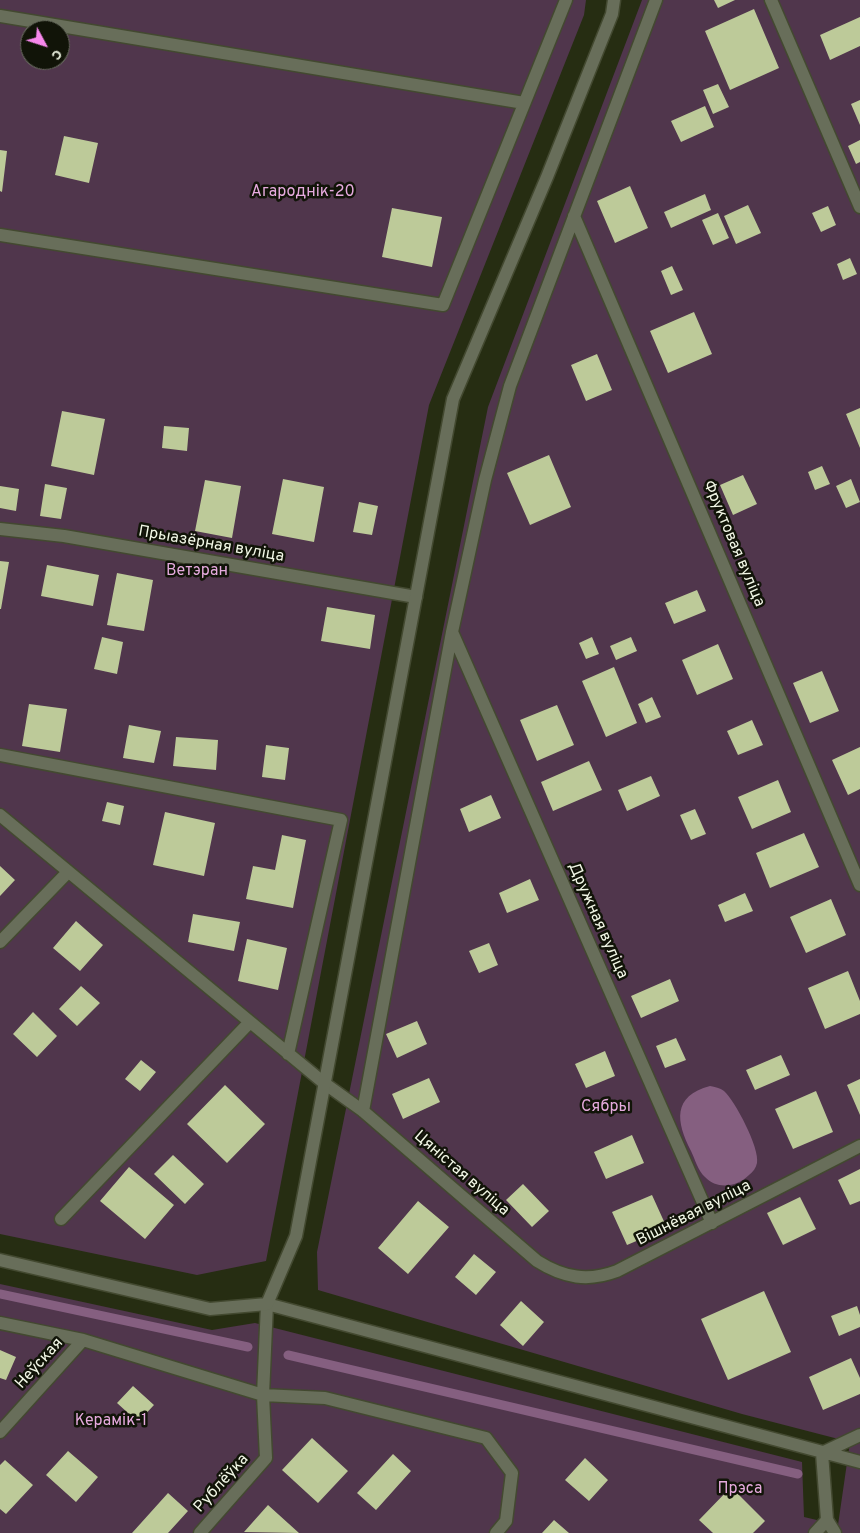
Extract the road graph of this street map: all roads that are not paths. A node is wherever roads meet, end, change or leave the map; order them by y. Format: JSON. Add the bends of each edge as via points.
{"nodes":[{"id":1,"x":566,"y":0,"type":"edge"},
{"id":2,"x":614,"y":0,"type":"edge"},
{"id":3,"x":656,"y":0,"type":"edge"},
{"id":4,"x":771,"y":0,"type":"edge"},
{"id":5,"x":0,"y":16,"type":"edge"},
{"id":6,"x":524,"y":103,"type":"junction"},
{"id":7,"x":860,"y":208,"type":"edge"},
{"id":8,"x":574,"y":216,"type":"junction"},
{"id":9,"x":0,"y":235,"type":"edge"},
{"id":10,"x":0,"y":529,"type":"edge"},
{"id":11,"x":416,"y":597,"type":"junction"},
{"id":12,"x":452,"y":632,"type":"junction"},
{"id":13,"x":0,"y":755,"type":"edge"},
{"id":14,"x":0,"y":815,"type":"edge"},
{"id":15,"x":68,"y":872,"type":"junction"},
{"id":16,"x":860,"y":885,"type":"edge"},
{"id":17,"x":0,"y":942,"type":"edge"},
{"id":18,"x":250,"y":1022,"type":"junction"},
{"id":19,"x":288,"y":1054,"type":"junction"},
{"id":20,"x":324,"y":1084,"type":"junction"},
{"id":21,"x":363,"y":1111,"type":"junction"},
{"id":22,"x":860,"y":1146,"type":"edge"},
{"id":23,"x":61,"y":1219,"type":"dead end"},
{"id":24,"x":712,"y":1223,"type":"junction"},
{"id":25,"x":0,"y":1260,"type":"edge"},
{"id":26,"x":537,"y":1261,"type":"joint"},
{"id":27,"x":267,"y":1304,"type":"junction"},
{"id":28,"x":0,"y":1323,"type":"edge"},
{"id":29,"x":83,"y":1340,"type":"junction"},
{"id":30,"x":263,"y":1395,"type":"junction"},
{"id":31,"x":0,"y":1432,"type":"edge"},
{"id":32,"x":860,"y":1435,"type":"edge"},
{"id":33,"x":822,"y":1454,"type":"junction"},
{"id":34,"x":860,"y":1462,"type":"edge"},
{"id":35,"x":827,"y":1520,"type":"junction"},
{"id":36,"x":200,"y":1533,"type":"edge"},
{"id":37,"x":496,"y":1533,"type":"edge"},
{"id":38,"x":815,"y":1533,"type":"edge"},
{"id":39,"x":834,"y":1533,"type":"edge"}],
"edges":[{"from":1,"to":6,"type":"street"},
{"from":2,"to":11,"type":"street","via":[[612,14],[548,177],[453,399]]},
{"from":3,"to":8,"type":"street"},
{"from":4,"to":7,"type":"street"},
{"from":5,"to":6,"type":"street"},
{"from":6,"to":9,"type":"street","via":[[442,305]]},
{"from":8,"to":12,"type":"street","via":[[496,430]]},
{"from":8,"to":16,"type":"street","name":"Фруктовая вуліца"},
{"from":10,"to":11,"type":"street","name":"Прыазёрная вуліца","via":[[64,536]]},
{"from":11,"to":20,"type":"street"},
{"from":12,"to":21,"type":"street"},
{"from":12,"to":24,"type":"street","name":"Дружная вуліца"},
{"from":13,"to":19,"type":"street","via":[[341,820]]},
{"from":14,"to":15,"type":"street","name":"Цяністая вуліца"},
{"from":15,"to":17,"type":"street"},
{"from":15,"to":18,"type":"street","name":"Цяністая вуліца"},
{"from":18,"to":19,"type":"street","name":"Цяністая вуліца"},
{"from":18,"to":23,"type":"street"},
{"from":19,"to":20,"type":"street","name":"Цяністая вуліца"},
{"from":20,"to":21,"type":"street","name":"Цяністая вуліца"},
{"from":20,"to":27,"type":"street","via":[[296,1236]]},
{"from":21,"to":26,"type":"street","name":"Цяністая вуліца"},
{"from":22,"to":24,"type":"street","name":"Вішнёвая вуліца"},
{"from":24,"to":26,"type":"street","name":"Вішнёвая вуліца","via":[[602,1277],[568,1276]]},
{"from":25,"to":27,"type":"street","via":[[210,1309]]},
{"from":27,"to":30,"type":"street","name":"Рублёўка"},
{"from":27,"to":33,"type":"street"},
{"from":28,"to":29,"type":"street"},
{"from":29,"to":30,"type":"street"},
{"from":29,"to":31,"type":"street","name":"Неўская"},
{"from":30,"to":36,"type":"street","name":"Рублёўка","via":[[266,1458]]},
{"from":30,"to":37,"type":"street","via":[[325,1398],[486,1438],[512,1473],[506,1521]]},
{"from":32,"to":33,"type":"street"},
{"from":33,"to":34,"type":"street"},
{"from":33,"to":35,"type":"street"},
{"from":35,"to":38,"type":"street"},
{"from":35,"to":39,"type":"street"}]}
